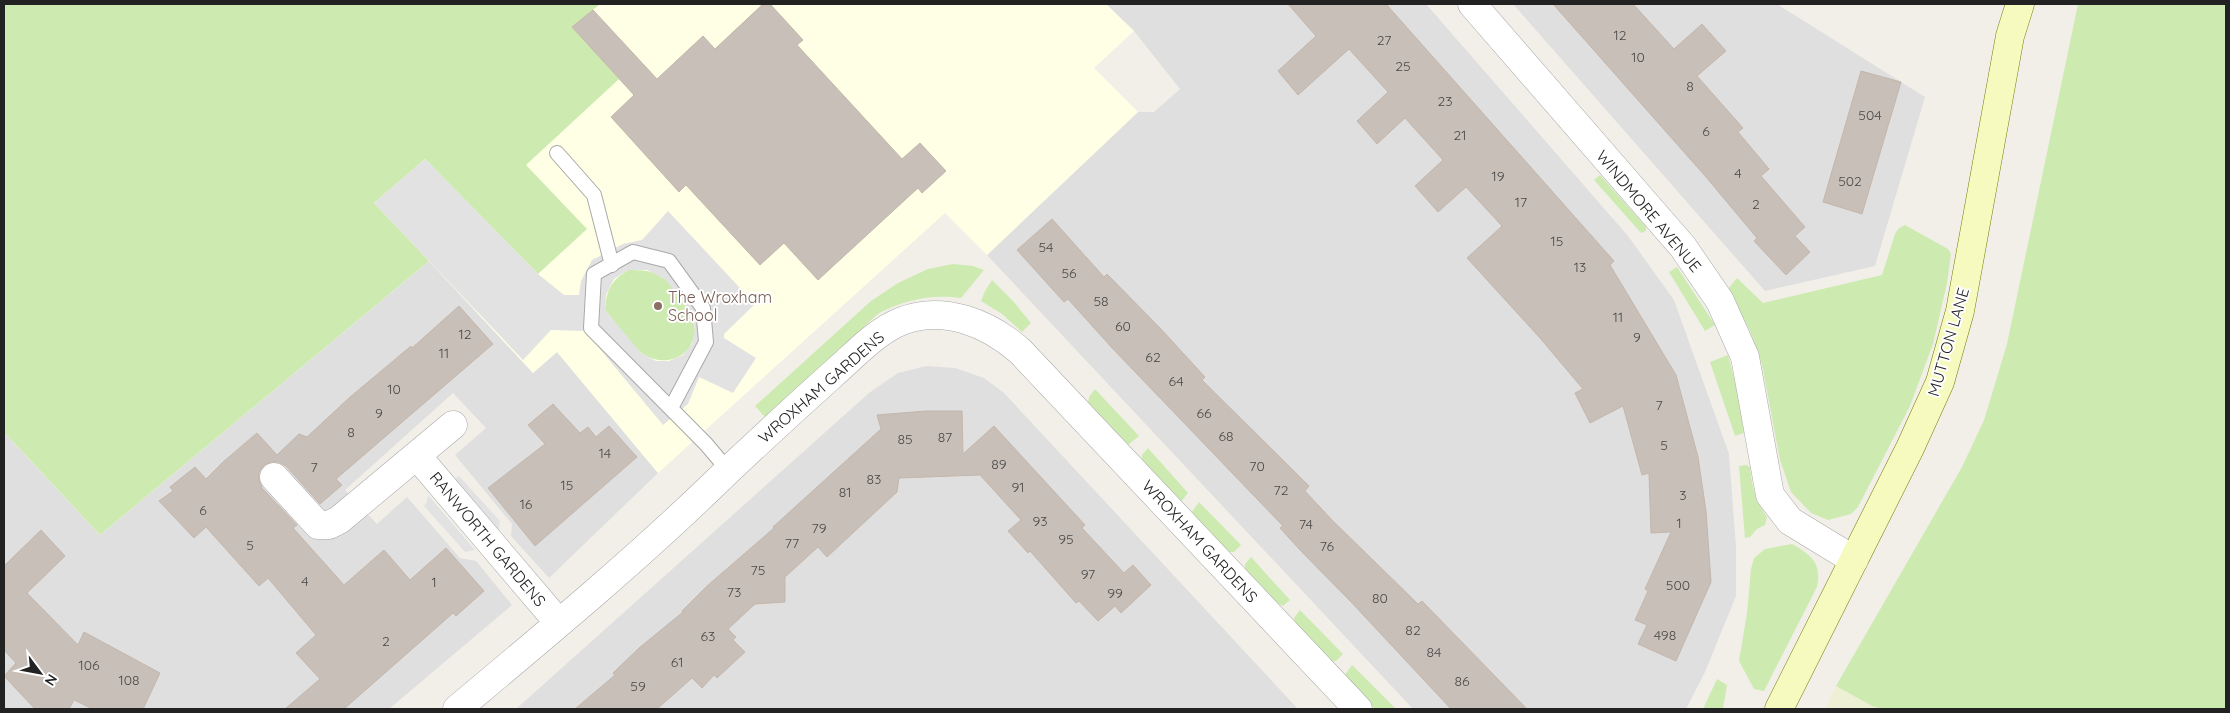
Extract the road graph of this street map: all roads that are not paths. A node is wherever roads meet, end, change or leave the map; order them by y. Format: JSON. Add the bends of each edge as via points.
{"nodes":[{"id":1,"x":1472,"y":4,"type":"edge"},
{"id":2,"x":2020,"y":4,"type":"edge"},
{"id":3,"x":557,"y":153,"type":"dead end"},
{"id":4,"x":612,"y":264,"type":"junction"},
{"id":5,"x":671,"y":408,"type":"junction"},
{"id":6,"x":453,"y":425,"type":"dead end"},
{"id":7,"x":417,"y":456,"type":"junction"},
{"id":8,"x":728,"y":470,"type":"junction"},
{"id":9,"x":274,"y":478,"type":"dead end"},
{"id":10,"x":1854,"y":560,"type":"junction"},
{"id":11,"x":559,"y":623,"type":"junction"},
{"id":12,"x":457,"y":709,"type":"edge"},
{"id":13,"x":1358,"y":709,"type":"edge"},
{"id":14,"x":1779,"y":709,"type":"edge"}],
"edges":[{"from":1,"to":10,"type":"street","name":"WINDMORE AVENUE","via":[[1683,247],[1720,301],[1745,357],[1770,495],[1790,521]]},
{"from":2,"to":10,"type":"main road","name":"MUTTON LANE","via":[[2010,36],[1960,311],[1940,382]]},
{"from":3,"to":4,"type":"lane","via":[[594,195]]},
{"from":4,"to":5,"type":"lane","via":[[594,274],[591,328]]},
{"from":4,"to":5,"type":"lane","via":[[633,252],[669,261],[702,308],[706,342]]},
{"from":5,"to":8,"type":"lane"},
{"from":6,"to":7,"type":"street"},
{"from":7,"to":9,"type":"street","via":[[329,525],[318,525]]},
{"from":7,"to":11,"type":"street","name":"RANWORTH GARDENS"},
{"from":8,"to":11,"type":"street","name":"WROXHAM GARDENS"},
{"from":8,"to":13,"type":"street","name":"WROXHAM GARDENS","via":[[883,332],[902,321],[927,315],[961,317],[985,326],[1026,358]]},
{"from":10,"to":14,"type":"main road","name":"MUTTON LANE"},
{"from":11,"to":12,"type":"street","name":"WROXHAM GARDENS"}]}
